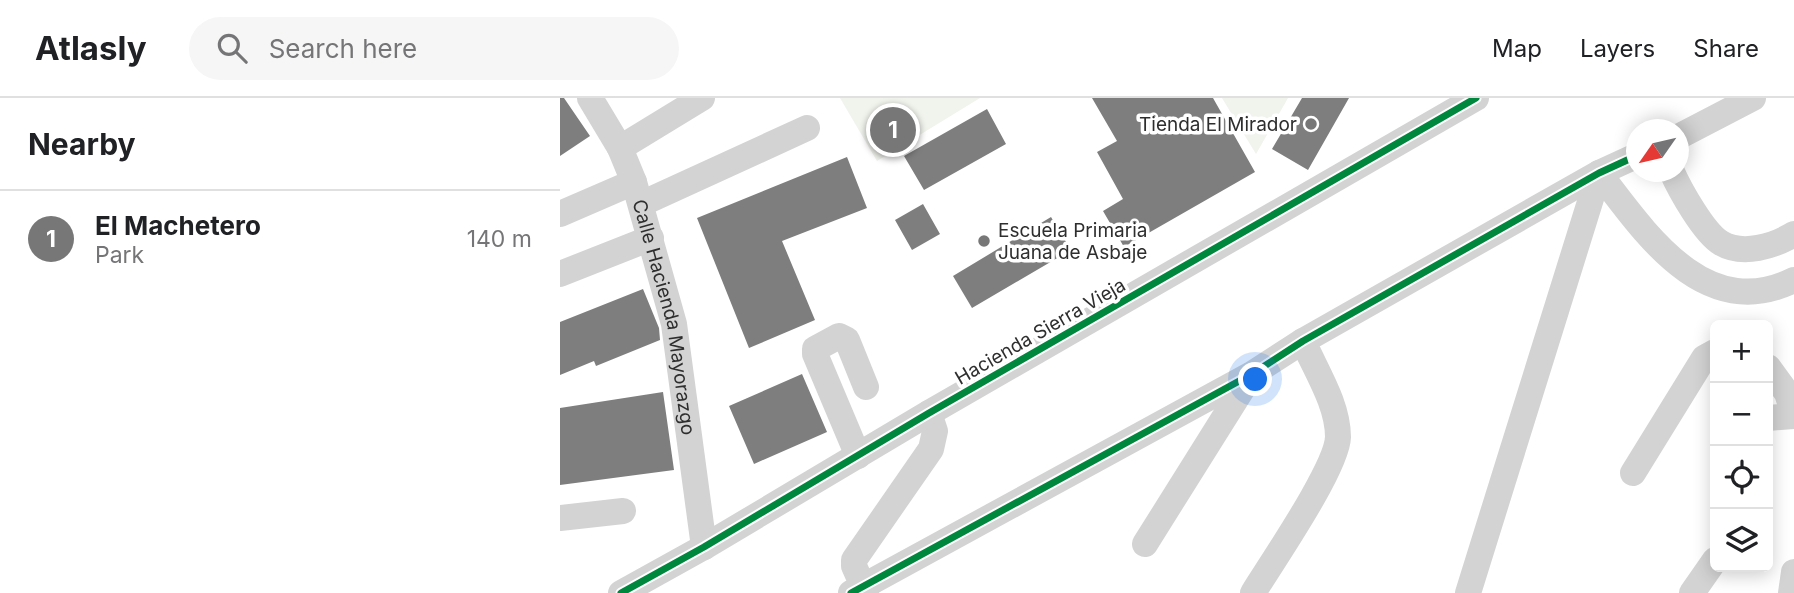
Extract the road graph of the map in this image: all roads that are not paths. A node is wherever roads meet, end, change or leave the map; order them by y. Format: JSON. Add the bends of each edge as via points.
{"nodes":[{"id":1,"x":590,"y":98,"type":"edge"},
{"id":2,"x":702,"y":98,"type":"edge"},
{"id":3,"x":1753,"y":98,"type":"edge"},
{"id":4,"x":1471,"y":100,"type":"edge"},
{"id":5,"x":807,"y":128,"type":"dead end"},
{"id":6,"x":1689,"y":131,"type":"edge"},
{"id":7,"x":620,"y":148,"type":"junction"},
{"id":8,"x":1626,"y":161,"type":"edge"},
{"id":9,"x":1599,"y":173,"type":"junction"},
{"id":10,"x":1677,"y":182,"type":"edge"},
{"id":11,"x":638,"y":193,"type":"junction"},
{"id":12,"x":560,"y":214,"type":"edge"},
{"id":13,"x":1794,"y":234,"type":"edge"},
{"id":14,"x":651,"y":237,"type":"junction"},
{"id":15,"x":1721,"y":243,"type":"junction"},
{"id":16,"x":560,"y":274,"type":"edge"},
{"id":17,"x":1794,"y":280,"type":"edge"},
{"id":18,"x":1705,"y":283,"type":"junction"},
{"id":19,"x":1303,"y":341,"type":"junction"},
{"id":20,"x":1710,"y":355,"type":"edge"},
{"id":21,"x":1252,"y":374,"type":"junction"},
{"id":22,"x":1773,"y":374,"type":"edge"},
{"id":23,"x":866,"y":387,"type":"dead end"},
{"id":24,"x":929,"y":413,"type":"junction"},
{"id":25,"x":1794,"y":416,"type":"edge"},
{"id":26,"x":1773,"y":418,"type":"edge"},
{"id":27,"x":859,"y":456,"type":"junction"},
{"id":28,"x":1633,"y":473,"type":"dead end"},
{"id":29,"x":623,"y":511,"type":"dead end"},
{"id":30,"x":560,"y":518,"type":"edge"},
{"id":31,"x":1145,"y":544,"type":"dead end"},
{"id":32,"x":704,"y":547,"type":"junction"},
{"id":33,"x":1710,"y":567,"type":"edge"},
{"id":34,"x":1794,"y":572,"type":"edge"},
{"id":35,"x":860,"y":591,"type":"edge"},
{"id":36,"x":621,"y":593,"type":"edge"},
{"id":37,"x":1253,"y":593,"type":"edge"},
{"id":38,"x":1468,"y":593,"type":"edge"},
{"id":39,"x":1692,"y":593,"type":"edge"},
{"id":40,"x":1791,"y":593,"type":"edge"}],
"edges":[{"from":1,"to":7,"type":"street","name":"Calle Hacienda Mayorazgo"},
{"from":2,"to":7,"type":"street"},
{"from":3,"to":6,"type":"street"},
{"from":4,"to":24,"type":"street","name":"Hacienda Sierra Vieja"},
{"from":5,"to":11,"type":"street"},
{"from":7,"to":11,"type":"street","name":"Calle Hacienda Mayorazgo"},
{"from":8,"to":9,"type":"street"},
{"from":9,"to":18,"type":"street","via":[[1639,226],[1670,258]]},
{"from":9,"to":19,"type":"street"},
{"from":9,"to":38,"type":"street"},
{"from":10,"to":15,"type":"street","via":[[1695,214]]},
{"from":11,"to":12,"type":"street"},
{"from":11,"to":14,"type":"street","name":"Calle Hacienda Mayorazgo"},
{"from":13,"to":15,"type":"street","via":[[1766,247],[1742,250]]},
{"from":14,"to":16,"type":"street"},
{"from":14,"to":32,"type":"street","name":"Calle Hacienda Mayorazgo","via":[[674,324]]},
{"from":15,"to":18,"type":"street"},
{"from":17,"to":18,"type":"street","via":[[1754,291]]},
{"from":19,"to":21,"type":"street"},
{"from":19,"to":37,"type":"street","via":[[1333,407],[1338,439],[1328,469]]},
{"from":20,"to":28,"type":"street"},
{"from":21,"to":31,"type":"street"},
{"from":21,"to":35,"type":"street"},
{"from":22,"to":25,"type":"street","via":[[1787,393]]},
{"from":23,"to":27,"type":"street","via":[[843,336],[815,349]]},
{"from":24,"to":27,"type":"street","name":"Hacienda Sierra Vieja"},
{"from":24,"to":35,"type":"street","via":[[935,431],[931,449],[854,560]]},
{"from":25,"to":26,"type":"street"},
{"from":27,"to":32,"type":"street","name":"Hacienda Sierra Vieja"},
{"from":29,"to":30,"type":"street"},
{"from":32,"to":36,"type":"street","name":"Hacienda Sierra Vieja"},
{"from":33,"to":39,"type":"street"},
{"from":34,"to":40,"type":"street"}]}
